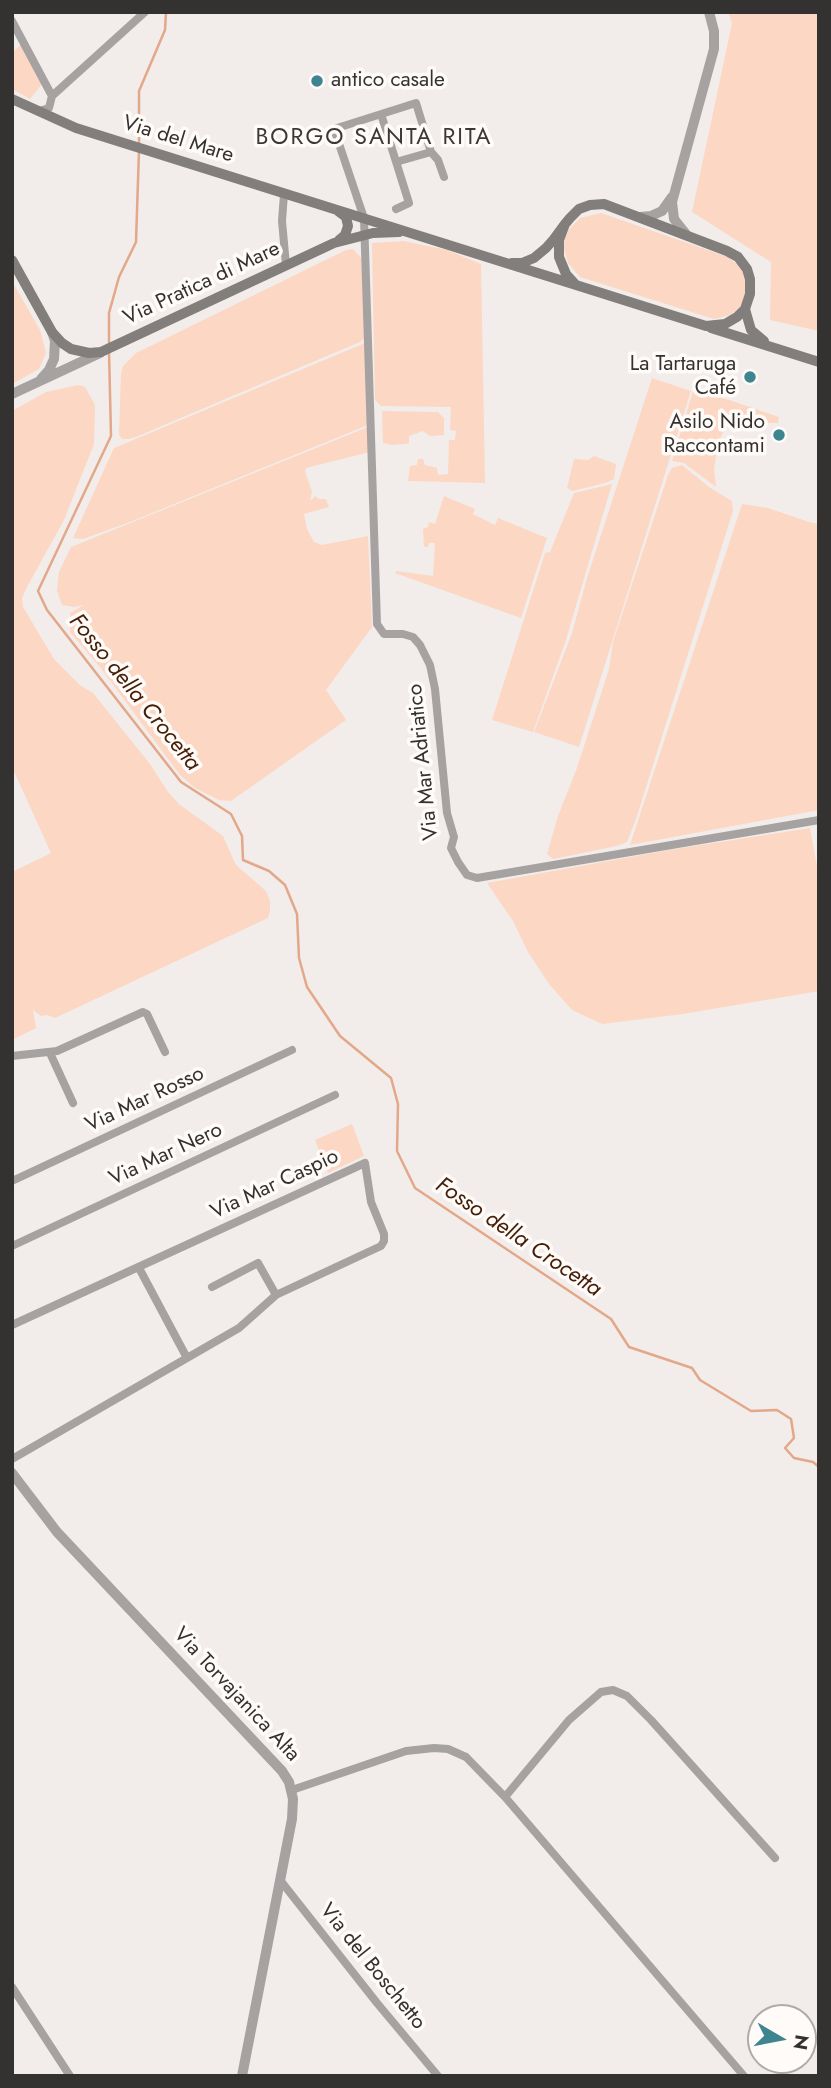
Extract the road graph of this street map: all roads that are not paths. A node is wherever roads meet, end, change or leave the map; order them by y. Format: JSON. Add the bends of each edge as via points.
{"nodes":[{"id":1,"x":145,"y":12,"type":"edge"},
{"id":2,"x":709,"y":12,"type":"edge"},
{"id":3,"x":12,"y":21,"type":"edge"},
{"id":4,"x":52,"y":96,"type":"junction"},
{"id":5,"x":12,"y":99,"type":"edge"},
{"id":6,"x":33,"y":110,"type":"junction"},
{"id":7,"x":381,"y":114,"type":"junction"},
{"id":8,"x":431,"y":152,"type":"junction"},
{"id":9,"x":397,"y":162,"type":"junction"},
{"id":10,"x":444,"y":177,"type":"dead end"},
{"id":11,"x":285,"y":194,"type":"junction"},
{"id":12,"x":672,"y":196,"type":"junction"},
{"id":13,"x":396,"y":209,"type":"dead end"},
{"id":14,"x":337,"y":210,"type":"junction"},
{"id":15,"x":364,"y":218,"type":"junction"},
{"id":16,"x":638,"y":218,"type":"junction"},
{"id":17,"x":565,"y":224,"type":"junction"},
{"id":18,"x":414,"y":233,"type":"junction"},
{"id":19,"x":365,"y":234,"type":"junction"},
{"id":20,"x":689,"y":237,"type":"junction"},
{"id":21,"x":334,"y":243,"type":"junction"},
{"id":22,"x":12,"y":260,"type":"edge"},
{"id":23,"x":495,"y":261,"type":"junction"},
{"id":24,"x":286,"y":265,"type":"junction"},
{"id":25,"x":576,"y":285,"type":"junction"},
{"id":26,"x":745,"y":309,"type":"junction"},
{"id":27,"x":696,"y":324,"type":"junction"},
{"id":28,"x":52,"y":332,"type":"junction"},
{"id":29,"x":782,"y":350,"type":"junction"},
{"id":30,"x":101,"y":352,"type":"junction"},
{"id":31,"x":819,"y":362,"type":"edge"},
{"id":32,"x":38,"y":382,"type":"junction"},
{"id":33,"x":12,"y":394,"type":"edge"},
{"id":34,"x":819,"y":820,"type":"edge"},
{"id":35,"x":292,"y":1049,"type":"dead end"},
{"id":36,"x":165,"y":1052,"type":"dead end"},
{"id":37,"x":50,"y":1053,"type":"junction"},
{"id":38,"x":12,"y":1056,"type":"edge"},
{"id":39,"x":335,"y":1095,"type":"dead end"},
{"id":40,"x":73,"y":1102,"type":"dead end"},
{"id":41,"x":12,"y":1181,"type":"edge"},
{"id":42,"x":12,"y":1246,"type":"edge"},
{"id":43,"x":139,"y":1268,"type":"junction"},
{"id":44,"x":212,"y":1287,"type":"dead end"},
{"id":45,"x":276,"y":1295,"type":"junction"},
{"id":46,"x":12,"y":1325,"type":"edge"},
{"id":47,"x":187,"y":1358,"type":"junction"},
{"id":48,"x":12,"y":1459,"type":"edge"},
{"id":49,"x":12,"y":1473,"type":"edge"},
{"id":50,"x":292,"y":1790,"type":"junction"},
{"id":51,"x":505,"y":1797,"type":"junction"},
{"id":52,"x":775,"y":1858,"type":"dead end"},
{"id":53,"x":280,"y":1880,"type":"junction"},
{"id":54,"x":12,"y":1987,"type":"edge"},
{"id":55,"x":70,"y":2076,"type":"edge"},
{"id":56,"x":242,"y":2076,"type":"edge"},
{"id":57,"x":438,"y":2076,"type":"edge"},
{"id":58,"x":744,"y":2076,"type":"edge"}],
"edges":[{"from":1,"to":4,"type":"street"},
{"from":2,"to":12,"type":"street","via":[[714,49]]},
{"from":3,"to":4,"type":"street"},
{"from":4,"to":6,"type":"street","via":[[49,108]]},
{"from":5,"to":6,"type":"main road","name":"Via del Mare"},
{"from":6,"to":11,"type":"main road","name":"Via del Mare"},
{"from":7,"to":8,"type":"street","via":[[416,103]]},
{"from":7,"to":9,"type":"street"},
{"from":7,"to":15,"type":"street","via":[[334,129]]},
{"from":8,"to":9,"type":"street"},
{"from":8,"to":10,"type":"street"},
{"from":9,"to":13,"type":"street","via":[[409,204]]},
{"from":11,"to":14,"type":"main road","name":"Via del Mare"},
{"from":11,"to":24,"type":"street"},
{"from":12,"to":16,"type":"street","via":[[662,211]]},
{"from":12,"to":20,"type":"street","via":[[674,219]]},
{"from":14,"to":15,"type":"main road","name":"Via del Mare"},
{"from":14,"to":21,"type":"main road","via":[[348,226]]},
{"from":15,"to":18,"type":"main road","name":"Via del Mare"},
{"from":15,"to":19,"type":"street"},
{"from":16,"to":17,"type":"main road","name":"Via del Mare","via":[[597,204],[579,209]]},
{"from":16,"to":20,"type":"main road","name":"Via del Mare"},
{"from":17,"to":23,"type":"main road","name":"Via del Mare","via":[[534,258],[518,263]]},
{"from":17,"to":25,"type":"main road","via":[[559,257]]},
{"from":18,"to":19,"type":"main road","name":"Via Pratica di Mare"},
{"from":18,"to":23,"type":"main road","name":"Via del Mare"},
{"from":19,"to":21,"type":"main road","name":"Via Pratica di Mare"},
{"from":19,"to":34,"type":"street","name":"Via Mar Adriatico","via":[[377,624],[384,634],[413,637],[428,660],[447,816],[454,837],[451,848],[467,875],[490,876]]},
{"from":20,"to":26,"type":"main road","name":"Via del Mare","via":[[731,253],[745,266],[751,288]]},
{"from":21,"to":24,"type":"main road","name":"Via Pratica di Mare"},
{"from":22,"to":28,"type":"main road"},
{"from":23,"to":25,"type":"main road","name":"Via del Mare"},
{"from":24,"to":30,"type":"main road","name":"Via Pratica di Mare"},
{"from":25,"to":27,"type":"main road","name":"Via del Mare"},
{"from":26,"to":27,"type":"main road","name":"Via del Mare","via":[[725,324]]},
{"from":26,"to":29,"type":"main road","name":"Via del Mare","via":[[752,332]]},
{"from":27,"to":29,"type":"main road","name":"Via del Mare"},
{"from":28,"to":30,"type":"main road","via":[[71,349]]},
{"from":28,"to":32,"type":"street","via":[[54,359]]},
{"from":29,"to":31,"type":"main road","name":"Via del Mare"},
{"from":30,"to":32,"type":"street","name":"Via Pratica di Mare"},
{"from":32,"to":33,"type":"street","name":"Via Pratica di Mare"},
{"from":35,"to":41,"type":"street","name":"Via Mar Rosso"},
{"from":36,"to":37,"type":"street","via":[[144,1012]]},
{"from":37,"to":38,"type":"street"},
{"from":37,"to":40,"type":"street"},
{"from":39,"to":42,"type":"street","name":"Via Mar Nero"},
{"from":43,"to":45,"type":"street","name":"Via Mar Caspio","via":[[365,1163],[370,1197],[384,1234],[382,1245]]},
{"from":43,"to":46,"type":"street","name":"Via Mar Caspio"},
{"from":43,"to":47,"type":"street"},
{"from":44,"to":45,"type":"street","via":[[258,1263]]},
{"from":45,"to":47,"type":"street","via":[[240,1328]]},
{"from":47,"to":48,"type":"street"},
{"from":49,"to":50,"type":"street","name":"Via Torvajanica Alta","via":[[57,1532],[282,1771]]},
{"from":50,"to":51,"type":"street","via":[[406,1751],[434,1748],[466,1756]]},
{"from":50,"to":53,"type":"street","name":"Via Torvajanica Alta","via":[[293,1816]]},
{"from":51,"to":52,"type":"street","via":[[569,1720],[601,1692],[615,1690],[656,1724]]},
{"from":51,"to":58,"type":"street"},
{"from":53,"to":56,"type":"street","name":"Via Torvajanica Alta"},
{"from":53,"to":57,"type":"street","name":"Via del Boschetto"},
{"from":54,"to":55,"type":"street"}]}
